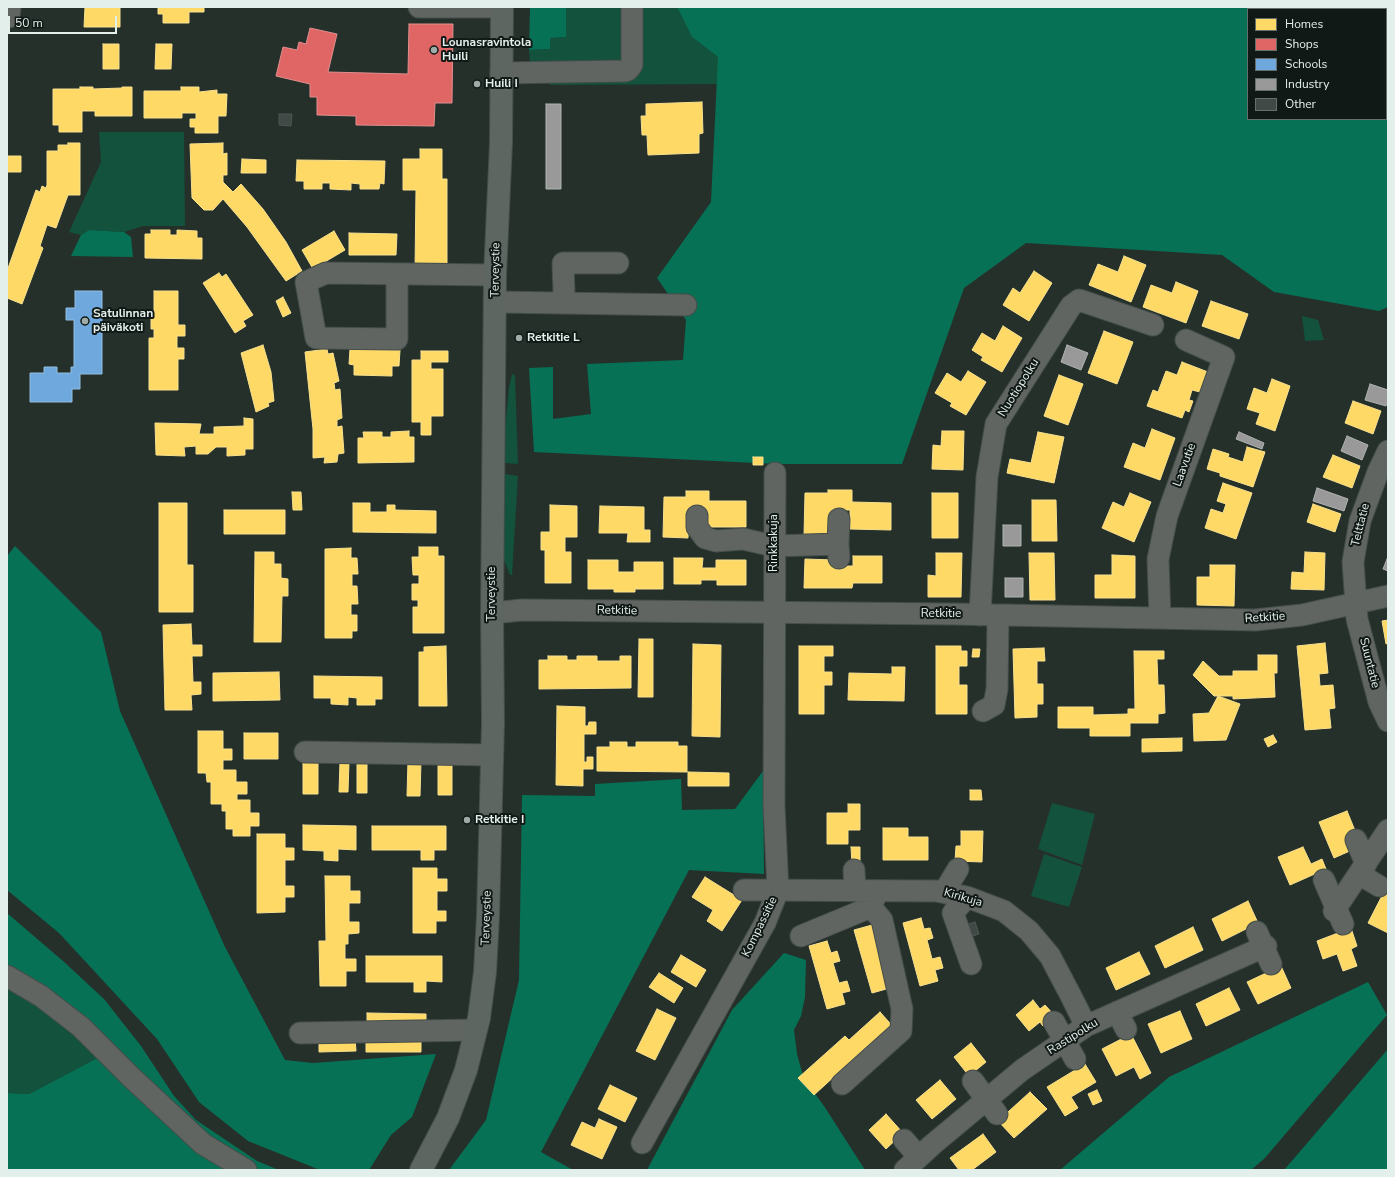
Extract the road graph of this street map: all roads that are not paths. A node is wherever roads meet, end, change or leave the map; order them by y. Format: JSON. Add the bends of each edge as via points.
{"nodes":[{"id":1,"x":419,"y":7,"type":"edge"},
{"id":2,"x":441,"y":7,"type":"edge"},
{"id":3,"x":502,"y":7,"type":"edge"},
{"id":4,"x":632,"y":7,"type":"edge"},
{"id":5,"x":502,"y":73,"type":"junction"},
{"id":6,"x":618,"y":263,"type":"dead end"},
{"id":7,"x":397,"y":274,"type":"junction"},
{"id":8,"x":495,"y":275,"type":"junction"},
{"id":9,"x":496,"y":302,"type":"junction"},
{"id":10,"x":560,"y":303,"type":"junction"},
{"id":11,"x":686,"y":305,"type":"dead end"},
{"id":12,"x":1153,"y":326,"type":"dead end"},
{"id":13,"x":1186,"y":340,"type":"dead end"},
{"id":14,"x":1388,"y":450,"type":"edge"},
{"id":15,"x":775,"y":473,"type":"dead end"},
{"id":16,"x":697,"y":516,"type":"dead end"},
{"id":17,"x":839,"y":519,"type":"dead end"},
{"id":18,"x":774,"y":546,"type":"junction"},
{"id":19,"x":1388,"y":596,"type":"edge"},
{"id":20,"x":1356,"y":604,"type":"junction"},
{"id":21,"x":492,"y":612,"type":"junction"},
{"id":22,"x":775,"y":612,"type":"junction"},
{"id":23,"x":989,"y":615,"type":"junction"},
{"id":24,"x":1160,"y":618,"type":"junction"},
{"id":25,"x":983,"y":711,"type":"dead end"},
{"id":26,"x":1388,"y":721,"type":"edge"},
{"id":27,"x":305,"y":752,"type":"dead end"},
{"id":28,"x":492,"y":755,"type":"junction"},
{"id":29,"x":1388,"y":830,"type":"edge"},
{"id":30,"x":1356,"y":840,"type":"dead end"},
{"id":31,"x":958,"y":869,"type":"dead end"},
{"id":32,"x":1362,"y":869,"type":"junction"},
{"id":33,"x":854,"y":870,"type":"dead end"},
{"id":34,"x":1324,"y":880,"type":"dead end"},
{"id":35,"x":1379,"y":886,"type":"dead end"},
{"id":36,"x":744,"y":890,"type":"dead end"},
{"id":37,"x":778,"y":890,"type":"junction"},
{"id":38,"x":855,"y":891,"type":"junction"},
{"id":39,"x":944,"y":892,"type":"junction"},
{"id":40,"x":966,"y":897,"type":"junction"},
{"id":41,"x":874,"y":899,"type":"junction"},
{"id":42,"x":801,"y":936,"type":"dead end"},
{"id":43,"x":1265,"y":947,"type":"dead end"},
{"id":44,"x":971,"y":964,"type":"dead end"},
{"id":45,"x":7,"y":976,"type":"edge"},
{"id":46,"x":1054,"y":1022,"type":"dead end"},
{"id":47,"x":1086,"y":1026,"type":"junction"},
{"id":48,"x":476,"y":1030,"type":"junction"},
{"id":49,"x":300,"y":1033,"type":"dead end"},
{"id":50,"x":1064,"y":1041,"type":"junction"},
{"id":51,"x":1075,"y":1059,"type":"dead end"},
{"id":52,"x":973,"y":1081,"type":"dead end"},
{"id":53,"x":842,"y":1084,"type":"dead end"},
{"id":54,"x":992,"y":1106,"type":"junction"},
{"id":55,"x":904,"y":1140,"type":"dead end"},
{"id":56,"x":642,"y":1143,"type":"dead end"},
{"id":57,"x":912,"y":1164,"type":"edge"},
{"id":58,"x":246,"y":1170,"type":"edge"},
{"id":59,"x":421,"y":1170,"type":"edge"}],
"edges":[{"from":1,"to":2,"type":"street"},
{"from":2,"to":3,"type":"street"},
{"from":3,"to":5,"type":"main road","name":"Terveystie"},
{"from":4,"to":5,"type":"street","via":[[632,64],[628,70]]},
{"from":5,"to":8,"type":"main road","name":"Terveystie"},
{"from":6,"to":10,"type":"street","via":[[562,263],[564,293]]},
{"from":7,"to":7,"type":"street","via":[[326,273],[306,282],[316,338],[397,339]]},
{"from":7,"to":8,"type":"street"},
{"from":8,"to":9,"type":"main road","name":"Terveystie"},
{"from":9,"to":10,"type":"street"},
{"from":9,"to":21,"type":"main road","name":"Terveystie"},
{"from":10,"to":11,"type":"street"},
{"from":12,"to":23,"type":"street","name":"Nuotiopolku","via":[[1079,300],[1071,306],[996,424],[987,477]]},
{"from":13,"to":24,"type":"street","name":"Laavutie","via":[[1224,357],[1167,516],[1158,559]]},
{"from":14,"to":20,"type":"street","name":"Telttatie","via":[[1360,521],[1353,562]]},
{"from":15,"to":18,"type":"street","name":"Rinkkakuja"},
{"from":16,"to":18,"type":"street","via":[[697,527],[709,547],[716,541],[743,539]]},
{"from":17,"to":18,"type":"street","via":[[839,551]]},
{"from":18,"to":22,"type":"street","name":"Rinkkakuja"},
{"from":19,"to":20,"type":"street","name":"Retkitie"},
{"from":20,"to":24,"type":"street","name":"Retkitie","via":[[1302,615],[1255,620]]},
{"from":20,"to":26,"type":"street","name":"Suuntatie","via":[[1357,619],[1378,702]]},
{"from":21,"to":22,"type":"street","name":"Retkitie"},
{"from":21,"to":28,"type":"main road","name":"Terveystie"},
{"from":22,"to":23,"type":"street","name":"Retkitie"},
{"from":22,"to":37,"type":"street","name":"Kompassitie","via":[[774,806]]},
{"from":23,"to":24,"type":"street","name":"Retkitie"},
{"from":23,"to":25,"type":"street","via":[[997,689],[994,705]]},
{"from":27,"to":28,"type":"street"},
{"from":28,"to":48,"type":"main road","name":"Terveystie","via":[[485,972]]},
{"from":29,"to":32,"type":"street"},
{"from":30,"to":32,"type":"street"},
{"from":31,"to":39,"type":"street"},
{"from":32,"to":34,"type":"street","via":[[1338,914]]},
{"from":32,"to":35,"type":"street"},
{"from":33,"to":38,"type":"street"},
{"from":36,"to":37,"type":"street","name":"Kirikuja"},
{"from":37,"to":38,"type":"street","name":"Kirikuja"},
{"from":37,"to":56,"type":"street","name":"Kompassitie","via":[[765,922]]},
{"from":38,"to":41,"type":"street","name":"Kirikuja"},
{"from":39,"to":40,"type":"street","name":"Kirikuja"},
{"from":39,"to":41,"type":"street","name":"Kirikuja","via":[[936,890]]},
{"from":40,"to":44,"type":"street","via":[[953,913]]},
{"from":40,"to":47,"type":"street","name":"Kirikuja","via":[[1004,911],[1029,931],[1050,956]]},
{"from":41,"to":42,"type":"street"},
{"from":41,"to":53,"type":"street","via":[[882,920],[902,1008],[901,1031]]},
{"from":43,"to":47,"type":"street","name":"Rastipolku","via":[[1217,976],[1162,990],[1122,1020]]},
{"from":45,"to":58,"type":"street","via":[[41,996],[81,1027],[203,1144]]},
{"from":46,"to":50,"type":"street"},
{"from":47,"to":50,"type":"street","name":"Rastipolku"},
{"from":48,"to":49,"type":"street"},
{"from":48,"to":59,"type":"main road","name":"Terveystie","via":[[466,1070],[448,1118]]},
{"from":50,"to":51,"type":"street"},
{"from":50,"to":54,"type":"street","name":"Rastipolku","via":[[1022,1070]]},
{"from":52,"to":54,"type":"street"},
{"from":54,"to":57,"type":"street","name":"Rastipolku","via":[[961,1111],[943,1147]]},
{"from":55,"to":57,"type":"street"}]}
